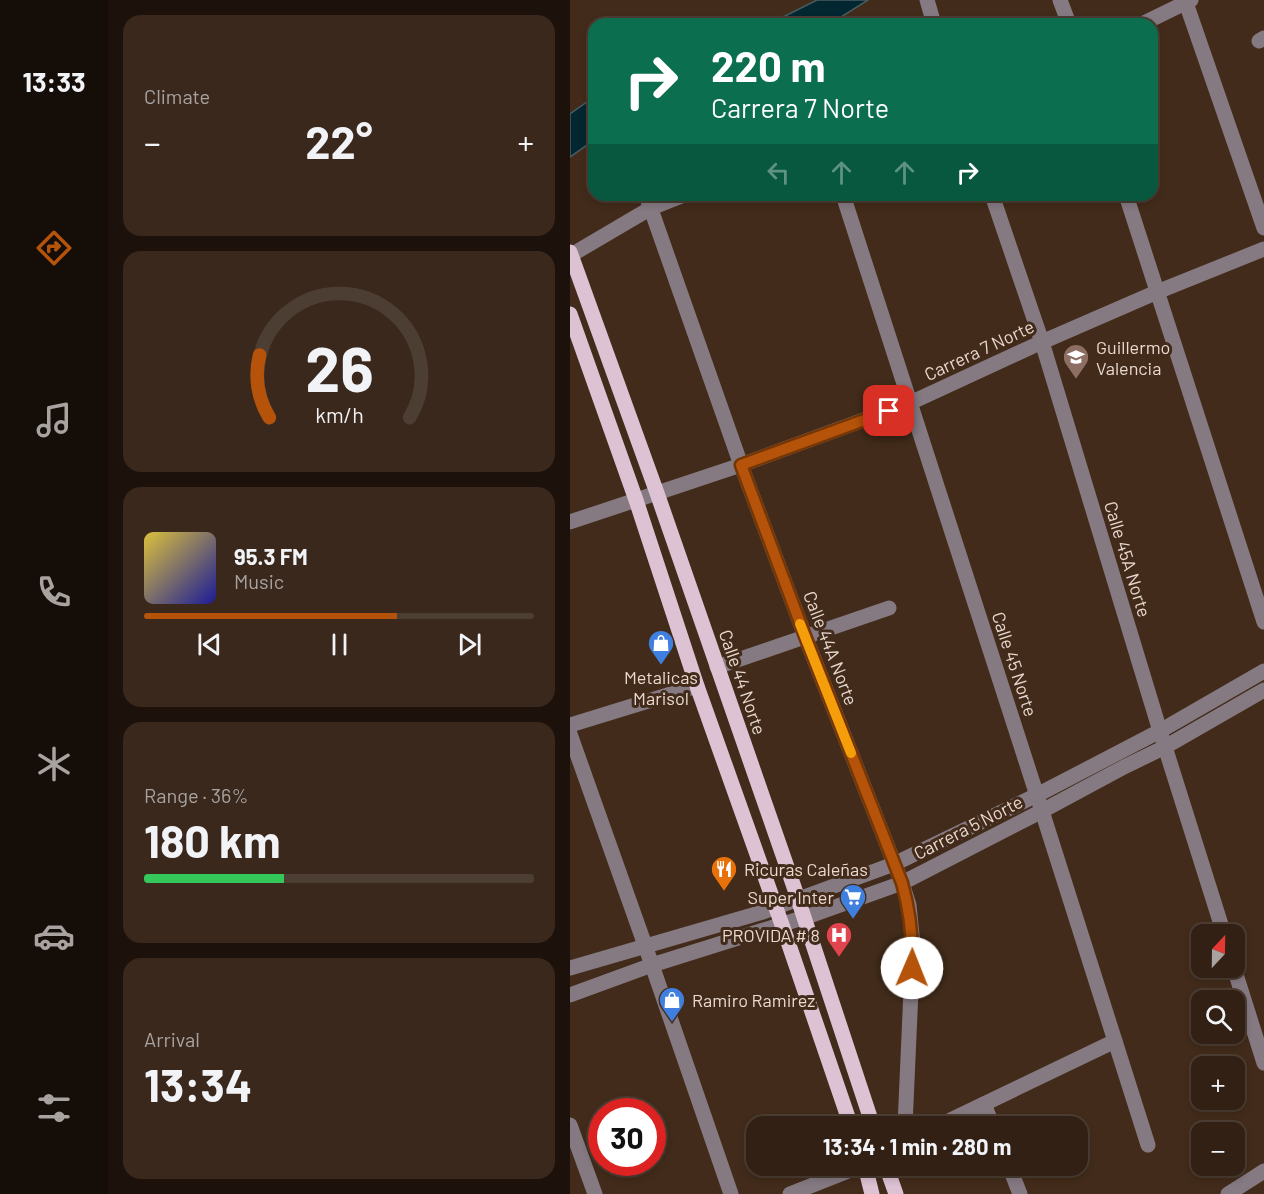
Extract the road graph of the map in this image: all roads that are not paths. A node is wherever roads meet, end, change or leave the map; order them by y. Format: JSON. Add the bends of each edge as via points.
{"nodes":[{"id":1,"x":927,"y":0,"type":"edge"},
{"id":2,"x":1060,"y":0,"type":"edge"},
{"id":3,"x":1187,"y":1,"type":"edge"},
{"id":4,"x":932,"y":18,"type":"edge"},
{"id":5,"x":1067,"y":18,"type":"edge"},
{"id":6,"x":1154,"y":18,"type":"edge"},
{"id":7,"x":648,"y":201,"type":"edge"},
{"id":8,"x":845,"y":201,"type":"edge"},
{"id":9,"x":994,"y":201,"type":"edge"},
{"id":10,"x":1128,"y":201,"type":"edge"},
{"id":11,"x":1264,"y":228,"type":"edge"},
{"id":12,"x":1264,"y":249,"type":"edge"},
{"id":13,"x":570,"y":253,"type":"edge"},
{"id":14,"x":1157,"y":292,"type":"junction"},
{"id":15,"x":570,"y":314,"type":"edge"},
{"id":16,"x":1042,"y":342,"type":"junction"},
{"id":17,"x":910,"y":403,"type":"junction"},
{"id":18,"x":741,"y":465,"type":"junction"},
{"id":19,"x":657,"y":493,"type":"junction"},
{"id":20,"x":636,"y":500,"type":"junction"},
{"id":21,"x":570,"y":522,"type":"edge"},
{"id":22,"x":889,"y":608,"type":"dead end"},
{"id":23,"x":1264,"y":622,"type":"edge"},
{"id":24,"x":805,"y":636,"type":"junction"},
{"id":25,"x":717,"y":667,"type":"junction"},
{"id":26,"x":1264,"y":671,"type":"edge"},
{"id":27,"x":697,"y":686,"type":"junction"},
{"id":28,"x":1264,"y":690,"type":"edge"},
{"id":29,"x":570,"y":725,"type":"edge"},
{"id":30,"x":1160,"y":731,"type":"junction"},
{"id":31,"x":570,"y":734,"type":"edge"},
{"id":32,"x":1165,"y":747,"type":"junction"},
{"id":33,"x":1037,"y":795,"type":"junction"},
{"id":34,"x":1042,"y":811,"type":"junction"},
{"id":35,"x":894,"y":864,"type":"junction"},
{"id":36,"x":902,"y":883,"type":"junction"},
{"id":37,"x":798,"y":900,"type":"junction"},
{"id":38,"x":775,"y":908,"type":"junction"},
{"id":39,"x":804,"y":917,"type":"junction"},
{"id":40,"x":1221,"y":924,"type":"edge"},
{"id":41,"x":782,"y":925,"type":"junction"},
{"id":42,"x":645,"y":945,"type":"junction"},
{"id":43,"x":652,"y":965,"type":"junction"},
{"id":44,"x":570,"y":968,"type":"edge"},
{"id":45,"x":1237,"y":978,"type":"edge"},
{"id":46,"x":570,"y":995,"type":"edge"},
{"id":47,"x":1115,"y":1041,"type":"junction"},
{"id":48,"x":1264,"y":1063,"type":"edge"},
{"id":49,"x":984,"y":1104,"type":"junction"},
{"id":50,"x":848,"y":1116,"type":"edge"},
{"id":51,"x":870,"y":1116,"type":"edge"},
{"id":52,"x":905,"y":1116,"type":"edge"},
{"id":53,"x":959,"y":1116,"type":"edge"},
{"id":54,"x":989,"y":1116,"type":"edge"},
{"id":55,"x":570,"y":1125,"type":"edge"},
{"id":56,"x":1148,"y":1145,"type":"dead end"},
{"id":57,"x":1264,"y":1172,"type":"edge"},
{"id":58,"x":837,"y":1176,"type":"edge"},
{"id":59,"x":866,"y":1176,"type":"edge"},
{"id":60,"x":890,"y":1176,"type":"edge"},
{"id":61,"x":1013,"y":1176,"type":"edge"},
{"id":62,"x":595,"y":1194,"type":"edge"},
{"id":63,"x":731,"y":1194,"type":"edge"},
{"id":64,"x":790,"y":1194,"type":"edge"},
{"id":65,"x":872,"y":1194,"type":"edge"},
{"id":66,"x":896,"y":1194,"type":"edge"},
{"id":67,"x":1020,"y":1194,"type":"edge"},
{"id":68,"x":1228,"y":1194,"type":"edge"}],
"edges":[{"from":1,"to":4,"type":"street"},
{"from":2,"to":5,"type":"street"},
{"from":3,"to":6,"type":"street"},
{"from":3,"to":11,"type":"street"},
{"from":7,"to":13,"type":"street"},
{"from":7,"to":18,"type":"street","name":"Calle 44A Norte"},
{"from":8,"to":17,"type":"street","name":"Calle 45 Norte"},
{"from":9,"to":16,"type":"street","name":"Calle 45A Norte"},
{"from":10,"to":14,"type":"street"},
{"from":12,"to":14,"type":"street","name":"Carrera 7 Norte"},
{"from":13,"to":19,"type":"main road","name":"Calle 44 Norte"},
{"from":14,"to":16,"type":"street","name":"Carrera 7 Norte"},
{"from":14,"to":23,"type":"street"},
{"from":15,"to":20,"type":"main road"},
{"from":16,"to":17,"type":"street","name":"Carrera 7 Norte"},
{"from":16,"to":30,"type":"street","name":"Calle 45A Norte"},
{"from":17,"to":18,"type":"street","name":"Carrera 7 Norte"},
{"from":17,"to":33,"type":"street","name":"Calle 45 Norte"},
{"from":18,"to":19,"type":"street","name":"Carrera 7 Norte"},
{"from":18,"to":24,"type":"street","name":"Calle 44A Norte"},
{"from":19,"to":20,"type":"street","name":"Carrera 7 Norte"},
{"from":19,"to":25,"type":"main road","name":"Calle 44 Norte"},
{"from":20,"to":21,"type":"street","name":"Carrera 7 Norte"},
{"from":20,"to":27,"type":"main road"},
{"from":22,"to":24,"type":"street"},
{"from":24,"to":25,"type":"street"},
{"from":24,"to":35,"type":"street","name":"Calle 44A Norte"},
{"from":25,"to":37,"type":"main road","name":"Calle 44 Norte"},
{"from":26,"to":30,"type":"street","name":"Carrera 5 Norte"},
{"from":27,"to":29,"type":"street"},
{"from":27,"to":38,"type":"main road"},
{"from":28,"to":32,"type":"street","name":"Carrera 5 Norte"},
{"from":30,"to":32,"type":"street","name":"Calle 45A Norte"},
{"from":30,"to":33,"type":"street","name":"Carrera 5 Norte"},
{"from":31,"to":42,"type":"street"},
{"from":32,"to":34,"type":"street","name":"Carrera 5 Norte"},
{"from":32,"to":40,"type":"street","name":"Calle 45A Norte"},
{"from":33,"to":34,"type":"street","name":"Calle 45 Norte"},
{"from":33,"to":35,"type":"street","name":"Carrera 5 Norte"},
{"from":34,"to":36,"type":"street","name":"Carrera 5 Norte"},
{"from":34,"to":47,"type":"street","name":"Calle 45 Norte"},
{"from":35,"to":36,"type":"street","name":"Calle 44A Norte"},
{"from":35,"to":37,"type":"street","name":"Carrera 5 Norte"},
{"from":36,"to":39,"type":"street","name":"Carrera 5 Norte"},
{"from":36,"to":52,"type":"street","name":"Calle 44A Norte","via":[[909,905],[913,945]]},
{"from":37,"to":38,"type":"street","name":"Carrera 5 Norte"},
{"from":37,"to":39,"type":"main road","name":"Calle 44 Norte"},
{"from":38,"to":41,"type":"main road"},
{"from":38,"to":42,"type":"street","name":"Carrera 5 Norte"},
{"from":39,"to":41,"type":"street","name":"Carrera 5 Norte"},
{"from":39,"to":51,"type":"main road","name":"Calle 44 Norte"},
{"from":41,"to":43,"type":"street","name":"Carrera 5 Norte"},
{"from":41,"to":50,"type":"main road"},
{"from":42,"to":43,"type":"street"},
{"from":42,"to":44,"type":"street","name":"Carrera 5 Norte"},
{"from":43,"to":46,"type":"street","name":"Carrera 5 Norte"},
{"from":43,"to":63,"type":"street"},
{"from":45,"to":48,"type":"street"},
{"from":47,"to":49,"type":"street"},
{"from":47,"to":56,"type":"street","name":"Calle 45 Norte"},
{"from":49,"to":53,"type":"street"},
{"from":49,"to":54,"type":"street"},
{"from":55,"to":62,"type":"street"},
{"from":57,"to":68,"type":"street"},
{"from":58,"to":64,"type":"street"},
{"from":59,"to":65,"type":"main road"},
{"from":60,"to":66,"type":"main road"},
{"from":61,"to":67,"type":"street"}]}
